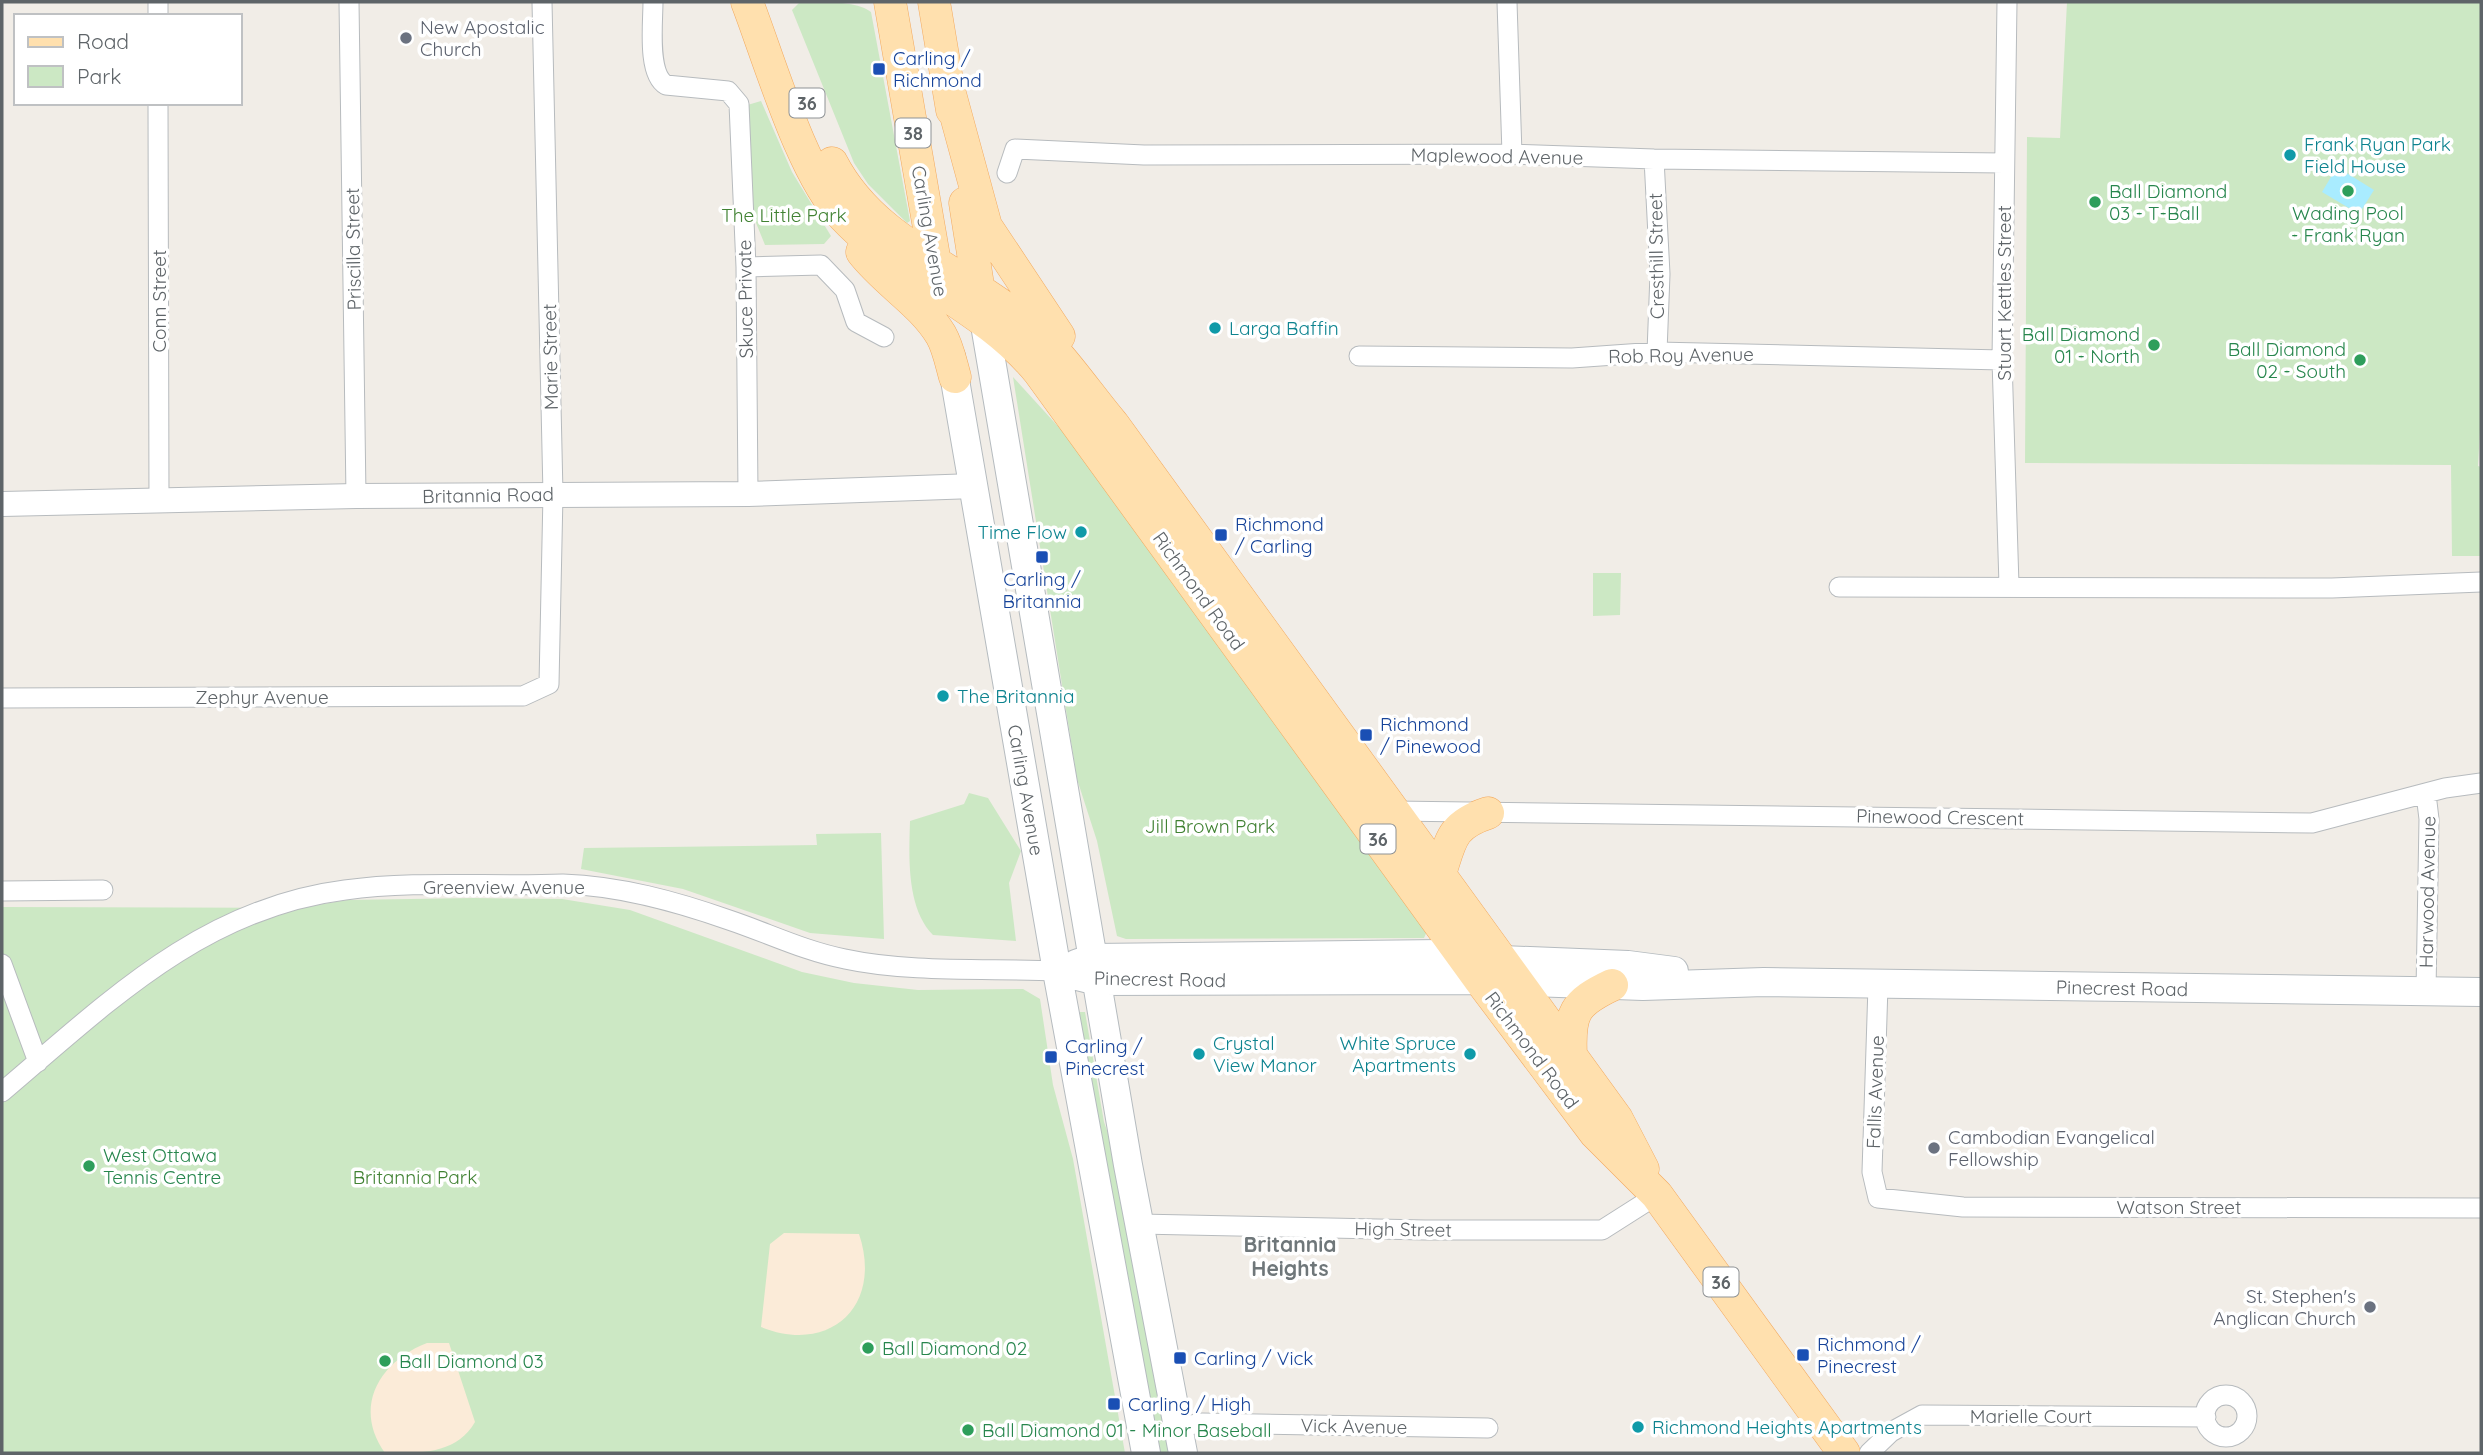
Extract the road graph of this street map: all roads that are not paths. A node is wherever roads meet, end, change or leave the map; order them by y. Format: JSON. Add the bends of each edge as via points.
{"nodes":[{"id":1,"x":349,"y":2,"type":"edge"},
{"id":2,"x":542,"y":2,"type":"edge"},
{"id":3,"x":653,"y":2,"type":"edge"},
{"id":4,"x":747,"y":2,"type":"edge"},
{"id":5,"x":769,"y":2,"type":"edge"},
{"id":6,"x":873,"y":2,"type":"edge"},
{"id":7,"x":890,"y":2,"type":"edge"},
{"id":8,"x":934,"y":2,"type":"edge"},
{"id":9,"x":1507,"y":2,"type":"edge"},
{"id":10,"x":2007,"y":2,"type":"edge"},
{"id":11,"x":896,"y":35,"type":"junction"},
{"id":12,"x":949,"y":90,"type":"junction"},
{"id":13,"x":158,"y":105,"type":"edge"},
{"id":14,"x":1512,"y":154,"type":"junction"},
{"id":15,"x":1654,"y":159,"type":"junction"},
{"id":16,"x":2004,"y":163,"type":"junction"},
{"id":17,"x":1006,"y":173,"type":"dead end"},
{"id":18,"x":841,"y":215,"type":"junction"},
{"id":19,"x":746,"y":267,"type":"junction"},
{"id":20,"x":938,"y":279,"type":"junction"},
{"id":21,"x":981,"y":304,"type":"junction"},
{"id":22,"x":884,"y":337,"type":"dead end"},
{"id":23,"x":1657,"y":352,"type":"junction"},
{"id":24,"x":1359,"y":356,"type":"dead end"},
{"id":25,"x":2003,"y":360,"type":"junction"},
{"id":26,"x":955,"y":377,"type":"junction"},
{"id":27,"x":1113,"y":424,"type":"junction"},
{"id":28,"x":974,"y":486,"type":"junction"},
{"id":29,"x":553,"y":494,"type":"junction"},
{"id":30,"x":748,"y":494,"type":"junction"},
{"id":31,"x":356,"y":496,"type":"junction"},
{"id":32,"x":159,"y":500,"type":"junction"},
{"id":33,"x":2,"y":505,"type":"edge"},
{"id":34,"x":1170,"y":527,"type":"junction"},
{"id":35,"x":2481,"y":582,"type":"edge"},
{"id":36,"x":2009,"y":585,"type":"junction"},
{"id":37,"x":1839,"y":587,"type":"dead end"},
{"id":38,"x":523,"y":696,"type":"joint"},
{"id":39,"x":2,"y":698,"type":"edge"},
{"id":40,"x":2481,"y":783,"type":"edge"},
{"id":41,"x":2426,"y":794,"type":"junction"},
{"id":42,"x":1394,"y":811,"type":"junction"},
{"id":43,"x":1488,"y":813,"type":"junction"},
{"id":44,"x":1440,"y":874,"type":"junction"},
{"id":45,"x":103,"y":890,"type":"dead end"},
{"id":46,"x":2,"y":891,"type":"edge"},
{"id":47,"x":2,"y":964,"type":"edge"},
{"id":48,"x":1095,"y":970,"type":"junction"},
{"id":49,"x":1491,"y":970,"type":"junction"},
{"id":50,"x":1057,"y":971,"type":"junction"},
{"id":51,"x":1764,"y":982,"type":"junction"},
{"id":52,"x":1612,"y":985,"type":"junction"},
{"id":53,"x":1878,"y":986,"type":"junction"},
{"id":54,"x":2426,"y":991,"type":"junction"},
{"id":55,"x":2481,"y":992,"type":"edge"},
{"id":56,"x":1571,"y":1055,"type":"junction"},
{"id":57,"x":38,"y":1062,"type":"junction"},
{"id":58,"x":2,"y":1092,"type":"edge"},
{"id":59,"x":1657,"y":1195,"type":"junction"},
{"id":60,"x":1878,"y":1198,"type":"joint"},
{"id":61,"x":2481,"y":1208,"type":"edge"},
{"id":62,"x":1139,"y":1224,"type":"junction"},
{"id":63,"x":2206,"y":1417,"type":"dead end"},
{"id":64,"x":1488,"y":1428,"type":"dead end"},
{"id":65,"x":1180,"y":1440,"type":"edge"},
{"id":66,"x":1146,"y":1453,"type":"edge"},
{"id":67,"x":1844,"y":1453,"type":"edge"},
{"id":68,"x":1869,"y":1453,"type":"edge"}],
"edges":[{"from":1,"to":31,"type":"street","name":"Priscilla Street"},
{"from":2,"to":29,"type":"street","name":"Marie Street"},
{"from":3,"to":19,"type":"street","name":"Skuce Private","via":[[654,67],[659,81],[728,91],[735,97],[740,115]]},
{"from":4,"to":18,"type":"main road","name":"Richmond Road","number":"36","via":[[809,162]]},
{"from":5,"to":20,"type":"main road","name":"Richmond Road","number":"36","via":[[819,135],[839,175],[879,223]]},
{"from":6,"to":11,"type":"main road"},
{"from":7,"to":11,"type":"main road","name":"Carling Avenue","number":"38"},
{"from":8,"to":12,"type":"main road","name":"Carling Avenue","number":"38"},
{"from":9,"to":14,"type":"street"},
{"from":10,"to":16,"type":"street","name":"Stuart Kettles Street"},
{"from":11,"to":20,"type":"main road","name":"Carling Avenue","number":"38"},
{"from":12,"to":21,"type":"main road","name":"Carling Avenue","number":"38"},
{"from":12,"to":27,"type":"main road","via":[[976,200],[992,238],[1073,356]]},
{"from":13,"to":32,"type":"street","name":"Conn Street"},
{"from":14,"to":15,"type":"street","name":"Maplewood Avenue"},
{"from":14,"to":17,"type":"street","name":"Maplewood Avenue","via":[[1144,155],[1015,149]]},
{"from":15,"to":16,"type":"street","name":"Maplewood Avenue"},
{"from":15,"to":23,"type":"street","name":"Cresthill Street","via":[[1660,274]]},
{"from":16,"to":25,"type":"street","name":"Stuart Kettles Street"},
{"from":18,"to":20,"type":"main road","name":"Richmond Road","number":"36","via":[[877,247]]},
{"from":18,"to":26,"type":"main road","via":[[873,266],[933,323]]},
{"from":19,"to":22,"type":"street","via":[[821,265],[845,290],[856,322]]},
{"from":19,"to":30,"type":"street","name":"Skuce Private"},
{"from":20,"to":21,"type":"main road","name":"Richmond Road","number":"36"},
{"from":20,"to":26,"type":"main road","name":"Carling Avenue","number":"38"},
{"from":21,"to":27,"type":"main road","name":"Richmond Road","number":"36","via":[[1033,329]]},
{"from":21,"to":34,"type":"main road","name":"Richmond Road","number":"36"},
{"from":21,"to":48,"type":"main road","name":"Carling Avenue","number":"38"},
{"from":23,"to":24,"type":"street","name":"Rob Roy Avenue","via":[[1572,358]]},
{"from":23,"to":25,"type":"street","name":"Rob Roy Avenue"},
{"from":25,"to":36,"type":"street","name":"Stuart Kettles Street"},
{"from":26,"to":28,"type":"main road","name":"Carling Avenue","number":"38"},
{"from":27,"to":34,"type":"main road","name":"Richmond Road","number":"36"},
{"from":28,"to":30,"type":"street","name":"Britannia Road"},
{"from":28,"to":50,"type":"main road","name":"Carling Avenue","number":"38"},
{"from":29,"to":30,"type":"street","name":"Britannia Road"},
{"from":29,"to":31,"type":"street","name":"Britannia Road"},
{"from":29,"to":38,"type":"street","name":"Marie Street","via":[[549,684]]},
{"from":31,"to":32,"type":"street","name":"Britannia Road"},
{"from":32,"to":33,"type":"street","name":"Britannia Road"},
{"from":34,"to":42,"type":"main road","name":"Richmond Road","number":"36"},
{"from":34,"to":49,"type":"main road","name":"Richmond Road","number":"36"},
{"from":35,"to":36,"type":"street","via":[[2332,588]]},
{"from":36,"to":37,"type":"street"},
{"from":38,"to":39,"type":"street","name":"Zephyr Avenue"},
{"from":40,"to":41,"type":"street","name":"Pinewood Crescent"},
{"from":41,"to":43,"type":"street","name":"Pinewood Crescent","via":[[2312,823]]},
{"from":41,"to":54,"type":"street","name":"Harwood Avenue","via":[[2430,819]]},
{"from":42,"to":43,"type":"street","name":"Pinewood Crescent"},
{"from":42,"to":44,"type":"main road","name":"Richmond Road","number":"36"},
{"from":43,"to":44,"type":"main road","via":[[1458,828]]},
{"from":44,"to":49,"type":"main road","name":"Richmond Road","number":"36"},
{"from":45,"to":46,"type":"street"},
{"from":47,"to":57,"type":"street"},
{"from":48,"to":49,"type":"main road","name":"Pinecrest Road","via":[[1385,954]]},
{"from":48,"to":50,"type":"main road","name":"Pinecrest Road"},
{"from":48,"to":62,"type":"main road","name":"Carling Avenue","number":"38"},
{"from":49,"to":51,"type":"main road","name":"Pinecrest Road","via":[[1628,965]]},
{"from":49,"to":52,"type":"main road","name":"Pinecrest Road"},
{"from":49,"to":56,"type":"main road","name":"Richmond Road","number":"36"},
{"from":49,"to":59,"type":"main road","name":"Richmond Road","number":"36","via":[[1595,1133]]},
{"from":50,"to":57,"type":"street","name":"Greenview Avenue","via":[[845,960],[675,901],[591,886],[346,890],[277,904],[188,944]]},
{"from":50,"to":66,"type":"main road","name":"Carling Avenue","number":"38"},
{"from":51,"to":52,"type":"main road","name":"Pinecrest Road"},
{"from":51,"to":53,"type":"main road","name":"Pinecrest Road"},
{"from":52,"to":56,"type":"main road","via":[[1576,1007]]},
{"from":53,"to":54,"type":"main road","name":"Pinecrest Road"},
{"from":53,"to":60,"type":"street","name":"Fallis Avenue","via":[[1872,1172]]},
{"from":54,"to":55,"type":"main road","name":"Pinecrest Road"},
{"from":56,"to":59,"type":"main road","name":"Richmond Road","number":"36","via":[[1617,1119]]},
{"from":57,"to":58,"type":"street","name":"Greenview Avenue"},
{"from":59,"to":62,"type":"street","name":"High Street","via":[[1602,1230]]},
{"from":59,"to":67,"type":"main road","name":"Richmond Road","number":"36"},
{"from":60,"to":61,"type":"street","name":"Watson Street","via":[[1963,1207]]},
{"from":62,"to":65,"type":"main road","name":"Carling Avenue","number":"38"},
{"from":63,"to":68,"type":"street","name":"Marielle Court","via":[[1922,1415],[1891,1432]]},
{"from":64,"to":65,"type":"street","name":"Vick Avenue","via":[[1202,1423]]}]}
